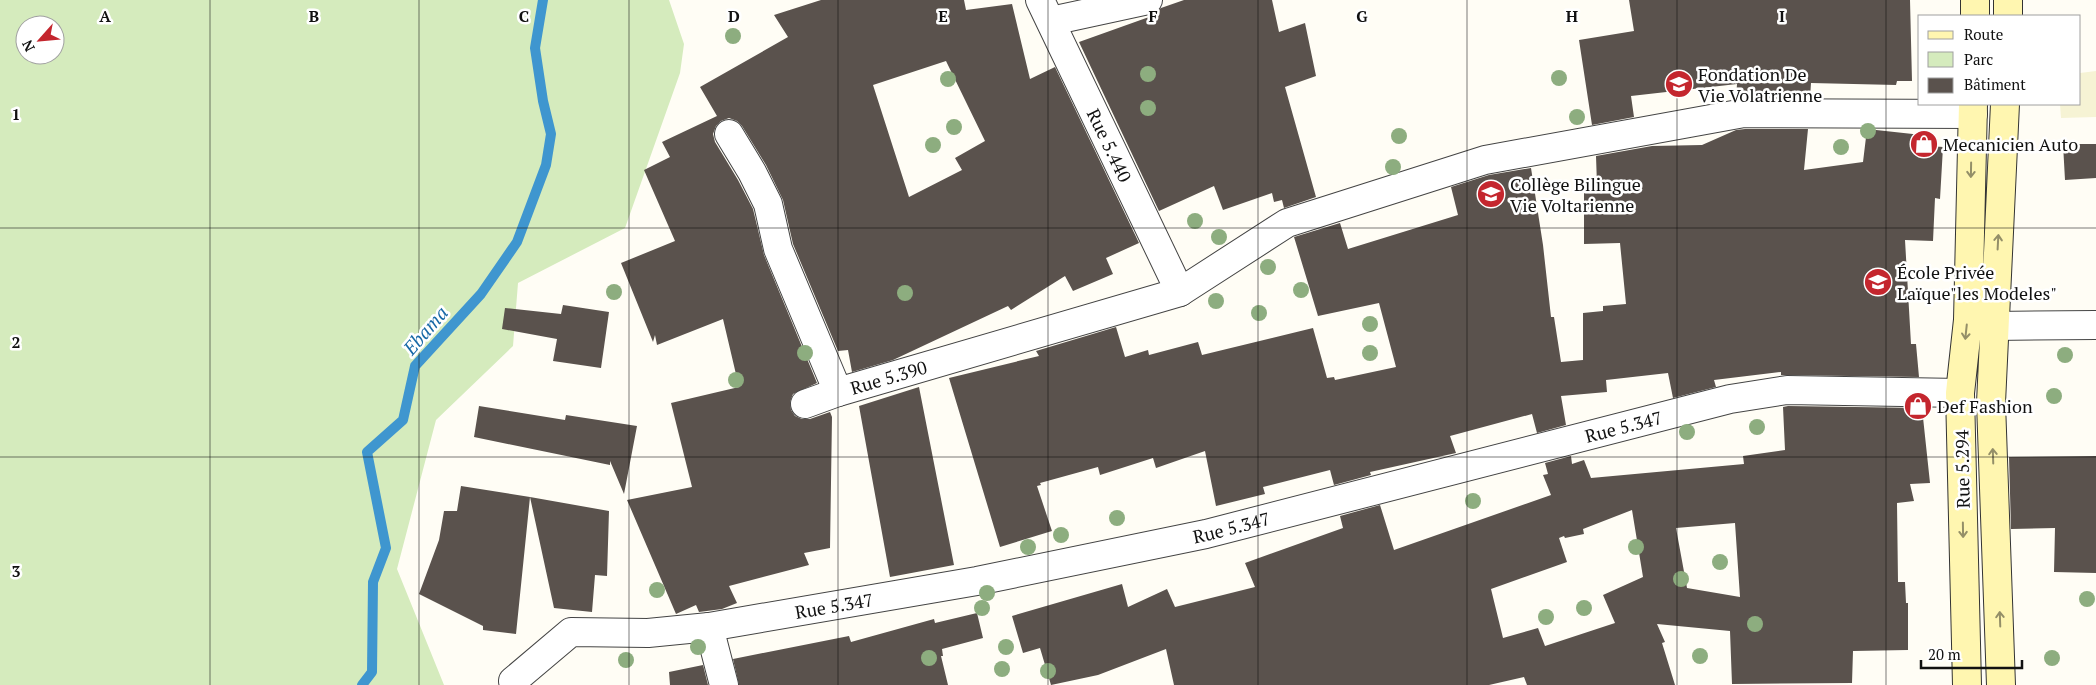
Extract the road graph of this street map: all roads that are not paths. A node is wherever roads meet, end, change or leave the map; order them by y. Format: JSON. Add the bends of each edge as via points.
{"nodes":[{"id":1,"x":1148,"y":0,"type":"edge"},
{"id":2,"x":1975,"y":0,"type":"edge"},
{"id":3,"x":2008,"y":0,"type":"edge"},
{"id":4,"x":1045,"y":10,"type":"edge"},
{"id":5,"x":1975,"y":15,"type":"edge"},
{"id":6,"x":2008,"y":15,"type":"edge"},
{"id":7,"x":2005,"y":105,"type":"edge"},
{"id":8,"x":1973,"y":109,"type":"edge"},
{"id":9,"x":729,"y":134,"type":"dead end"},
{"id":10,"x":1180,"y":292,"type":"junction"},
{"id":11,"x":2096,"y":325,"type":"edge"},
{"id":12,"x":1993,"y":326,"type":"junction"},
{"id":13,"x":838,"y":392,"type":"junction"},
{"id":14,"x":1960,"y":392,"type":"junction"},
{"id":15,"x":805,"y":404,"type":"dead end"},
{"id":16,"x":709,"y":628,"type":"junction"},
{"id":17,"x":513,"y":681,"type":"dead end"},
{"id":18,"x":724,"y":685,"type":"edge"},
{"id":19,"x":1967,"y":685,"type":"edge"},
{"id":20,"x":2001,"y":685,"type":"edge"}],
"edges":[{"from":1,"to":4,"type":"street"},
{"from":2,"to":5,"type":"main road"},
{"from":3,"to":6,"type":"main road"},
{"from":4,"to":10,"type":"street","name":"Rue 5.440"},
{"from":12,"to":7,"type":"main road","name":"Rue 5.294","one_way":true},
{"from":8,"to":10,"type":"street","name":"Rue 5.390","via":[[1744,113],[1485,160],[1287,223]]},
{"from":8,"to":14,"type":"main road","name":"Rue 5.294","one_way":true,"via":[[1968,320]]},
{"from":9,"to":13,"type":"street","name":"Rue 5.390","via":[[768,204],[778,249]]},
{"from":10,"to":13,"type":"street","name":"Rue 5.390"},
{"from":11,"to":12,"type":"street"},
{"from":20,"to":12,"type":"main road","name":"Rue 5.294","one_way":true,"via":[[1991,403]]},
{"from":13,"to":15,"type":"street"},
{"from":14,"to":16,"type":"street","name":"Rue 5.347","via":[[1787,390],[1730,399],[1206,534],[977,581]]},
{"from":14,"to":19,"type":"main road","name":"Rue 5.294","one_way":true},
{"from":16,"to":17,"type":"street","name":"Rue 5.347","via":[[648,633],[571,632]]},
{"from":16,"to":18,"type":"street"}]}
